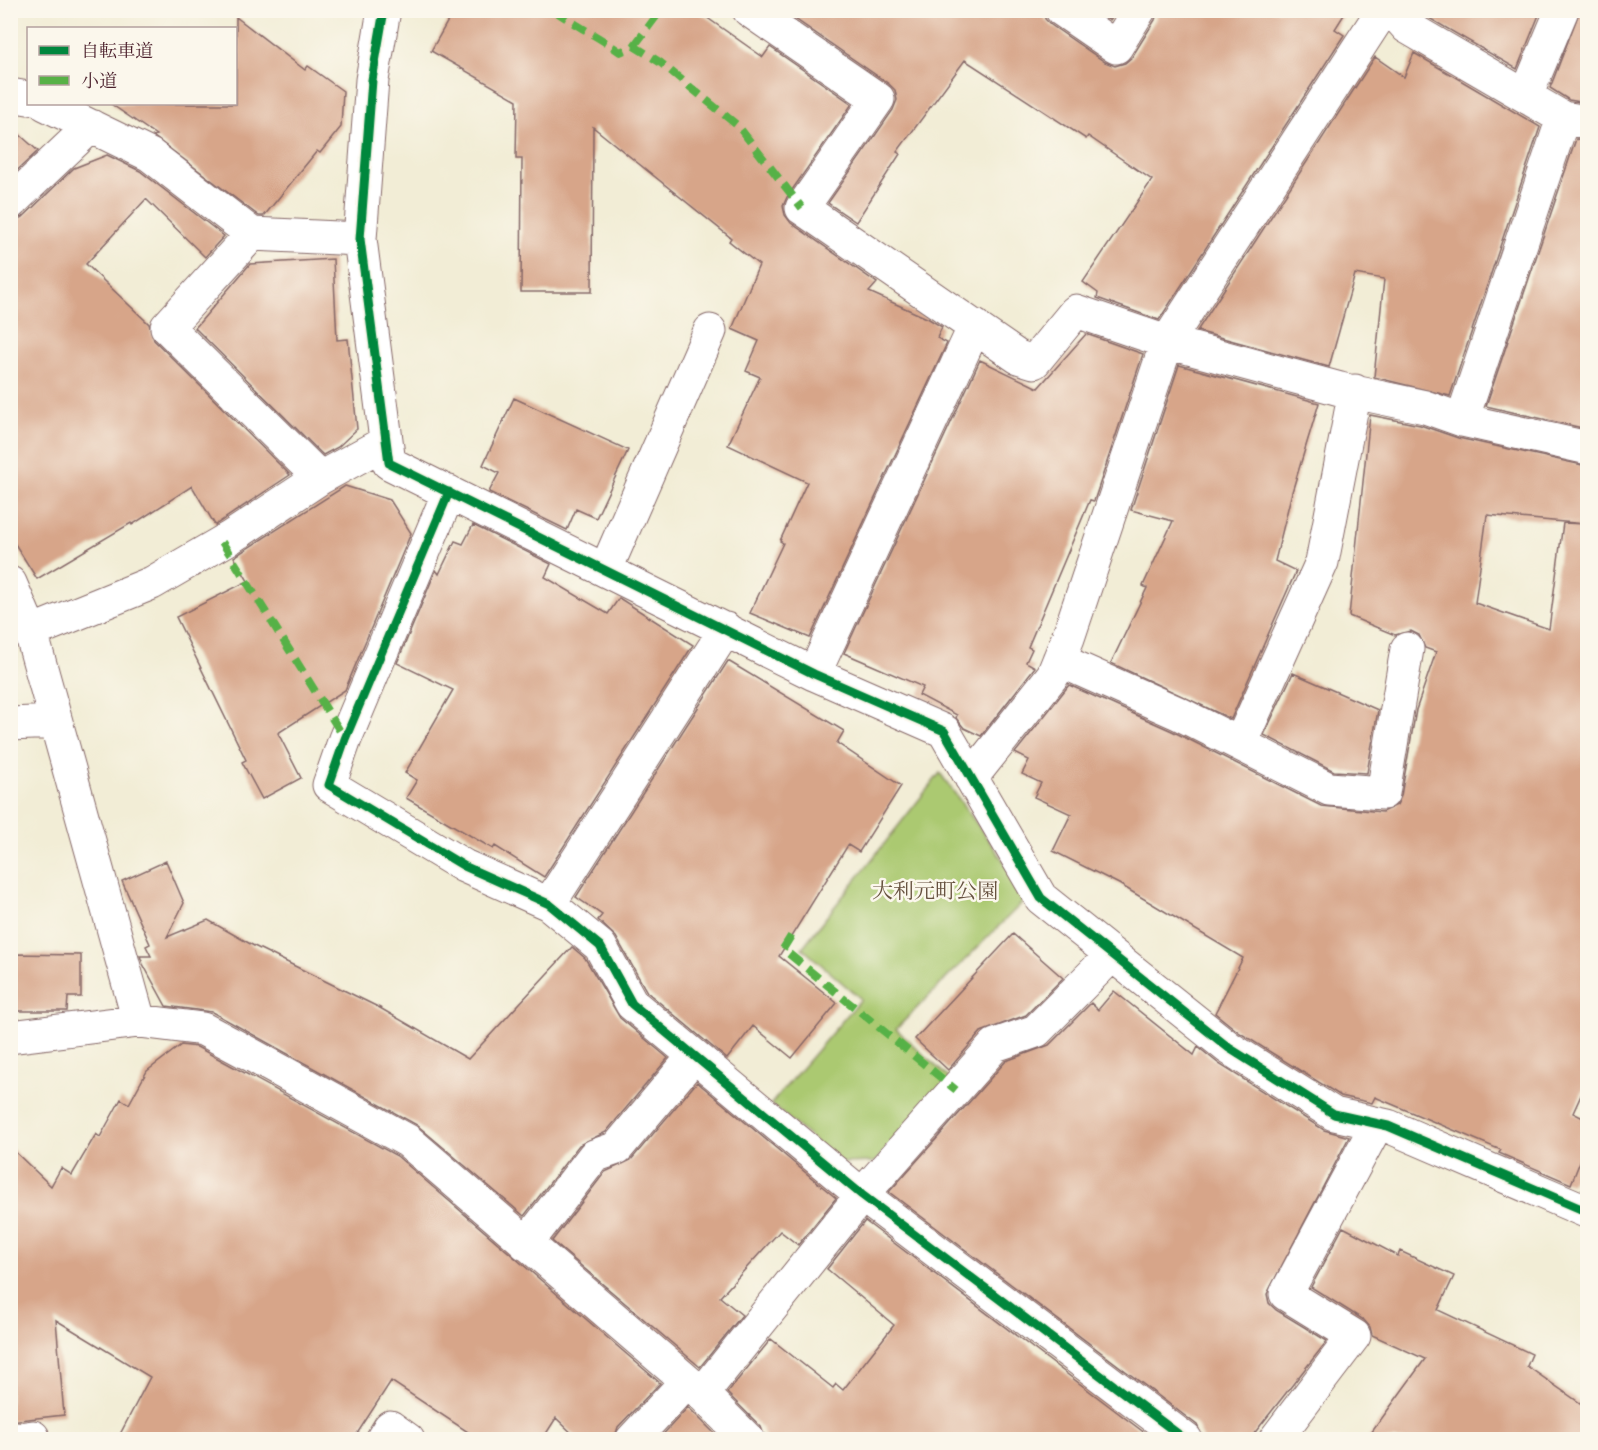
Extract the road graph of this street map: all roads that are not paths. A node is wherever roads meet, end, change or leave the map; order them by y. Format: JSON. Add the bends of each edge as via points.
{"nodes":[{"id":1,"x":384,"y":10,"type":"edge"},
{"id":2,"x":749,"y":10,"type":"edge"},
{"id":3,"x":1062,"y":10,"type":"edge"},
{"id":4,"x":1139,"y":10,"type":"edge"},
{"id":5,"x":1383,"y":10,"type":"edge"},
{"id":6,"x":1392,"y":10,"type":"edge"},
{"id":7,"x":1562,"y":10,"type":"edge"},
{"id":8,"x":10,"y":95,"type":"edge"},
{"id":9,"x":1526,"y":96,"type":"junction"},
{"id":10,"x":27,"y":98,"type":"edge"},
{"id":11,"x":47,"y":105,"type":"edge"},
{"id":12,"x":1575,"y":120,"type":"edge"},
{"id":13,"x":91,"y":126,"type":"junction"},
{"id":14,"x":10,"y":203,"type":"edge"},
{"id":15,"x":252,"y":234,"type":"junction"},
{"id":16,"x":360,"y":239,"type":"junction"},
{"id":17,"x":975,"y":326,"type":"junction"},
{"id":18,"x":710,"y":331,"type":"dead end"},
{"id":19,"x":1167,"y":342,"type":"junction"},
{"id":20,"x":1355,"y":392,"type":"junction"},
{"id":21,"x":1462,"y":420,"type":"junction"},
{"id":22,"x":387,"y":442,"type":"junction"},
{"id":23,"x":1587,"y":448,"type":"edge"},
{"id":24,"x":320,"y":478,"type":"junction"},
{"id":25,"x":449,"y":492,"type":"junction"},
{"id":26,"x":606,"y":570,"type":"junction"},
{"id":27,"x":10,"y":583,"type":"edge"},
{"id":28,"x":726,"y":629,"type":"junction"},
{"id":29,"x":31,"y":632,"type":"junction"},
{"id":30,"x":1407,"y":649,"type":"dead end"},
{"id":31,"x":1059,"y":660,"type":"junction"},
{"id":32,"x":814,"y":674,"type":"junction"},
{"id":33,"x":56,"y":722,"type":"junction"},
{"id":34,"x":10,"y":724,"type":"edge"},
{"id":35,"x":1240,"y":744,"type":"junction"},
{"id":36,"x":971,"y":778,"type":"junction"},
{"id":37,"x":549,"y":904,"type":"junction"},
{"id":38,"x":1112,"y":955,"type":"junction"},
{"id":39,"x":139,"y":1021,"type":"junction"},
{"id":40,"x":10,"y":1037,"type":"edge"},
{"id":41,"x":694,"y":1056,"type":"junction"},
{"id":42,"x":1377,"y":1124,"type":"junction"},
{"id":43,"x":862,"y":1195,"type":"junction"},
{"id":44,"x":1587,"y":1212,"type":"edge"},
{"id":45,"x":526,"y":1244,"type":"junction"},
{"id":46,"x":694,"y":1388,"type":"junction"},
{"id":47,"x":382,"y":1440,"type":"edge"},
{"id":48,"x":408,"y":1440,"type":"edge"},
{"id":49,"x":632,"y":1440,"type":"edge"},
{"id":50,"x":748,"y":1440,"type":"edge"},
{"id":51,"x":1186,"y":1440,"type":"edge"},
{"id":52,"x":1275,"y":1440,"type":"edge"}],
"edges":[{"from":1,"to":16,"type":"street","via":[[372,80]]},
{"from":2,"to":17,"type":"street","via":[[878,99],[802,208]]},
{"from":3,"to":4,"type":"street","via":[[1116,47]]},
{"from":5,"to":19,"type":"street"},
{"from":6,"to":9,"type":"street","via":[[1407,27]]},
{"from":7,"to":9,"type":"street"},
{"from":8,"to":10,"type":"street"},
{"from":9,"to":12,"type":"street"},
{"from":11,"to":13,"type":"street"},
{"from":12,"to":21,"type":"street"},
{"from":13,"to":14,"type":"street"},
{"from":13,"to":15,"type":"street","via":[[150,155]]},
{"from":15,"to":16,"type":"street"},
{"from":15,"to":24,"type":"street","via":[[167,327]]},
{"from":16,"to":22,"type":"street"},
{"from":17,"to":19,"type":"street","via":[[1018,357],[1034,362],[1076,310]]},
{"from":17,"to":32,"type":"street"},
{"from":18,"to":26,"type":"street"},
{"from":19,"to":20,"type":"street"},
{"from":19,"to":31,"type":"street"},
{"from":20,"to":21,"type":"street","via":[[1425,407]]},
{"from":20,"to":35,"type":"street","via":[[1322,562]]},
{"from":21,"to":23,"type":"street"},
{"from":22,"to":24,"type":"street"},
{"from":22,"to":25,"type":"street","via":[[389,463]]},
{"from":24,"to":29,"type":"street","via":[[152,583]]},
{"from":25,"to":26,"type":"street"},
{"from":25,"to":37,"type":"street","via":[[328,785],[464,866]]},
{"from":26,"to":28,"type":"street"},
{"from":27,"to":29,"type":"street"},
{"from":28,"to":32,"type":"street"},
{"from":28,"to":37,"type":"street"},
{"from":29,"to":33,"type":"street"},
{"from":30,"to":35,"type":"street","via":[[1383,793],[1329,789]]},
{"from":31,"to":35,"type":"street"},
{"from":31,"to":36,"type":"street","via":[[1053,675]]},
{"from":32,"to":36,"type":"street","via":[[944,731]]},
{"from":33,"to":34,"type":"street"},
{"from":33,"to":39,"type":"street"},
{"from":36,"to":38,"type":"street","via":[[1041,898]]},
{"from":37,"to":41,"type":"street","via":[[600,946],[632,1004]]},
{"from":38,"to":42,"type":"street","via":[[1229,1048],[1334,1114]]},
{"from":38,"to":43,"type":"street","via":[[1036,1031],[995,1045]]},
{"from":39,"to":40,"type":"street"},
{"from":39,"to":45,"type":"street","via":[[203,1029],[408,1141]]},
{"from":41,"to":43,"type":"street"},
{"from":41,"to":45,"type":"street","via":[[617,1148],[594,1156]]},
{"from":42,"to":44,"type":"street"},
{"from":42,"to":52,"type":"street","via":[[1286,1294],[1354,1336]]},
{"from":43,"to":46,"type":"street"},
{"from":43,"to":51,"type":"street"},
{"from":45,"to":46,"type":"street"},
{"from":46,"to":49,"type":"street"},
{"from":46,"to":50,"type":"street"},
{"from":47,"to":48,"type":"street","via":[[390,1427]]}]}
